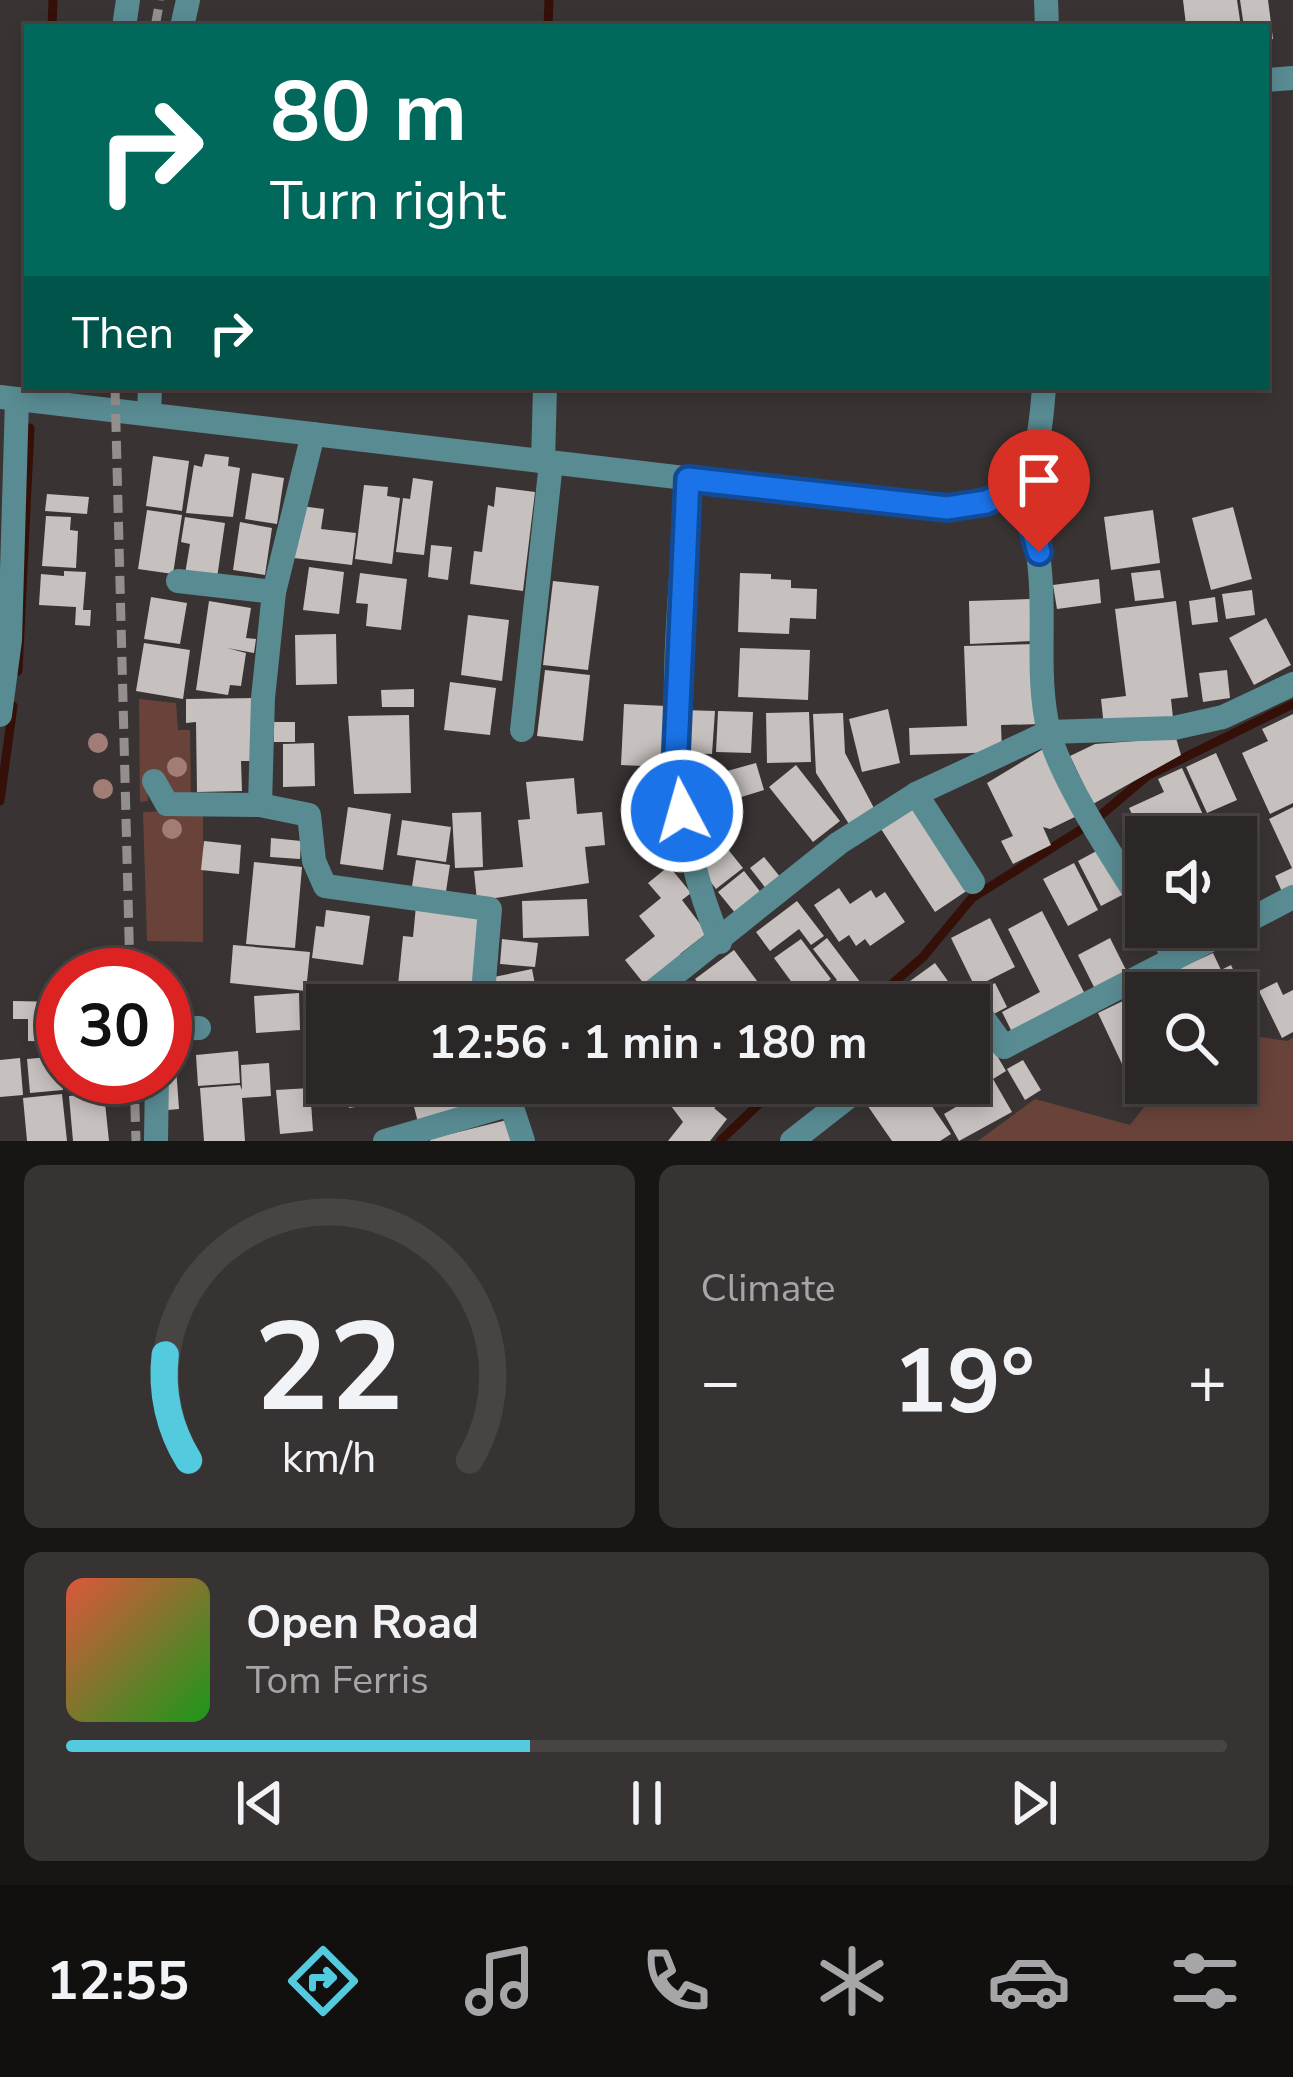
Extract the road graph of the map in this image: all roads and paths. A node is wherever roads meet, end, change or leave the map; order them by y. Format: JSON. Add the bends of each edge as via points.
{"nodes":[{"id":1,"x":150,"y":390,"type":"edge"},
{"id":2,"x":545,"y":390,"type":"edge"},
{"id":3,"x":1044,"y":390,"type":"edge"},
{"id":4,"x":77,"y":397,"type":"edge"},
{"id":5,"x":9,"y":398,"type":"edge"},
{"id":6,"x":149,"y":415,"type":"junction"},
{"id":7,"x":313,"y":434,"type":"junction"},
{"id":8,"x":547,"y":462,"type":"junction"},
{"id":9,"x":688,"y":479,"type":"junction"},
{"id":10,"x":1015,"y":488,"type":"junction"},
{"id":11,"x":178,"y":580,"type":"dead end"},
{"id":12,"x":274,"y":592,"type":"junction"},
{"id":13,"x":1293,"y":684,"type":"edge"},
{"id":14,"x":0,"y":715,"type":"edge"},
{"id":15,"x":522,"y":730,"type":"dead end"},
{"id":16,"x":1049,"y":733,"type":"junction"},
{"id":17,"x":154,"y":781,"type":"dead end"},
{"id":18,"x":916,"y":794,"type":"junction"},
{"id":19,"x":260,"y":806,"type":"junction"},
{"id":20,"x":1125,"y":876,"type":"edge"},
{"id":21,"x":973,"y":882,"type":"dead end"},
{"id":22,"x":1293,"y":897,"type":"edge"},
{"id":23,"x":1257,"y":916,"type":"edge"},
{"id":24,"x":720,"y":942,"type":"junction"},
{"id":25,"x":1169,"y":948,"type":"edge"},
{"id":26,"x":1195,"y":948,"type":"edge"},
{"id":27,"x":1175,"y":958,"type":"junction"},
{"id":28,"x":484,"y":984,"type":"edge"},
{"id":29,"x":664,"y":984,"type":"edge"},
{"id":30,"x":192,"y":1028,"type":"edge"},
{"id":31,"x":199,"y":1028,"type":"dead end"},
{"id":32,"x":990,"y":1028,"type":"edge"},
{"id":33,"x":157,"y":1104,"type":"edge"},
{"id":34,"x":481,"y":1104,"type":"edge"},
{"id":35,"x":510,"y":1104,"type":"edge"},
{"id":36,"x":839,"y":1104,"type":"edge"},
{"id":37,"x":156,"y":1141,"type":"edge"},
{"id":38,"x":385,"y":1141,"type":"edge"},
{"id":39,"x":523,"y":1141,"type":"edge"},
{"id":40,"x":792,"y":1141,"type":"edge"}],
"edges":[{"from":1,"to":6,"type":"street"},
{"from":2,"to":8,"type":"street"},
{"from":3,"to":10,"type":"street","via":[[1034,464]]},
{"from":4,"to":5,"type":"street"},
{"from":4,"to":6,"type":"street"},
{"from":5,"to":14,"type":"street","via":[[10,640]]},
{"from":6,"to":7,"type":"street"},
{"from":7,"to":8,"type":"street"},
{"from":7,"to":12,"type":"street"},
{"from":8,"to":9,"type":"street"},
{"from":8,"to":15,"type":"street"},
{"from":9,"to":10,"type":"street","via":[[947,508]]},
{"from":9,"to":24,"type":"street","via":[[675,774],[696,886]]},
{"from":10,"to":16,"type":"street","via":[[1039,552]]},
{"from":11,"to":12,"type":"street"},
{"from":12,"to":19,"type":"street"},
{"from":13,"to":16,"type":"street","via":[[1222,717],[1174,728]]},
{"from":16,"to":18,"type":"street"},
{"from":16,"to":20,"type":"street"},
{"from":17,"to":19,"type":"street","via":[[167,804]]},
{"from":18,"to":21,"type":"street"},
{"from":18,"to":24,"type":"street","via":[[839,843]]},
{"from":19,"to":28,"type":"street","via":[[309,815],[325,886],[490,909]]},
{"from":22,"to":23,"type":"street"},
{"from":24,"to":29,"type":"street"},
{"from":25,"to":27,"type":"street"},
{"from":26,"to":27,"type":"street"},
{"from":27,"to":32,"type":"street","via":[[1004,1047]]},
{"from":30,"to":31,"type":"street"},
{"from":33,"to":37,"type":"street"},
{"from":34,"to":38,"type":"street"},
{"from":35,"to":39,"type":"street"},
{"from":36,"to":40,"type":"street"}]}
